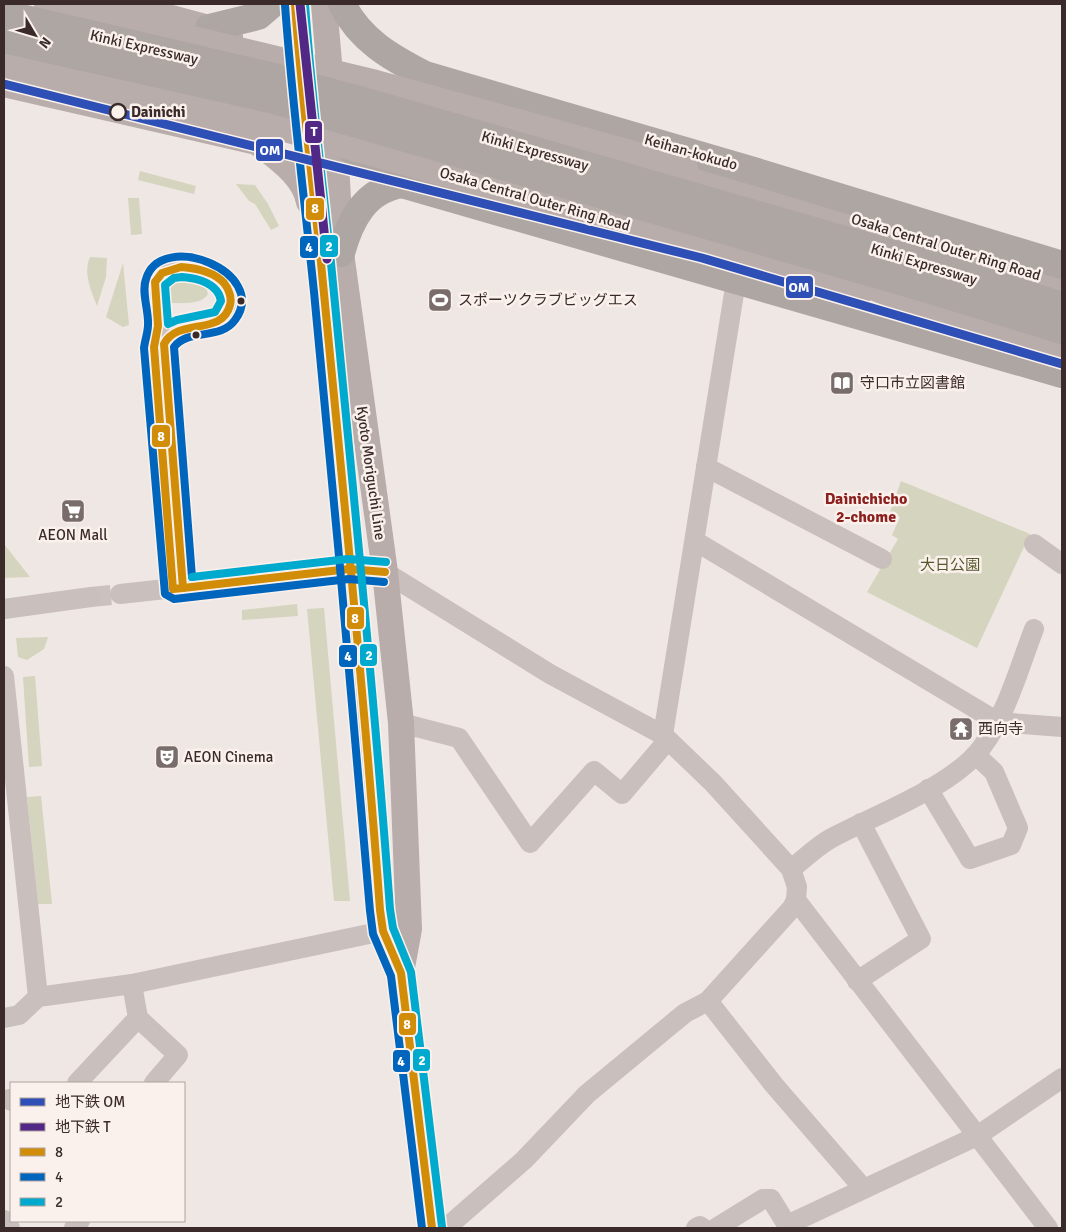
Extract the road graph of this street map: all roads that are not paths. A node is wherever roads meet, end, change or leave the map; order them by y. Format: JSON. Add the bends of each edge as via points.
{"nodes":[{"id":1,"x":46,"y":4,"type":"edge"},
{"id":2,"x":120,"y":4,"type":"edge"},
{"id":3,"x":272,"y":4,"type":"edge"},
{"id":4,"x":295,"y":4,"type":"edge"},
{"id":5,"x":324,"y":4,"type":"edge"},
{"id":6,"x":342,"y":4,"type":"edge"},
{"id":7,"x":4,"y":14,"type":"edge"},
{"id":8,"x":4,"y":27,"type":"edge"},
{"id":9,"x":209,"y":28,"type":"junction"},
{"id":10,"x":4,"y":39,"type":"edge"},
{"id":11,"x":4,"y":48,"type":"edge"},
{"id":12,"x":4,"y":60,"type":"edge"},
{"id":13,"x":425,"y":75,"type":"junction"},
{"id":14,"x":4,"y":84,"type":"edge"},
{"id":15,"x":319,"y":106,"type":"junction"},
{"id":16,"x":257,"y":142,"type":"junction"},
{"id":17,"x":755,"y":180,"type":"junction"},
{"id":18,"x":402,"y":184,"type":"junction"},
{"id":19,"x":858,"y":212,"type":"junction"},
{"id":20,"x":882,"y":228,"type":"junction"},
{"id":21,"x":330,"y":254,"type":"junction"},
{"id":22,"x":1062,"y":265,"type":"edge"},
{"id":23,"x":938,"y":267,"type":"junction"},
{"id":24,"x":736,"y":281,"type":"junction"},
{"id":25,"x":1062,"y":284,"type":"edge"},
{"id":26,"x":1062,"y":293,"type":"edge"},
{"id":27,"x":857,"y":305,"type":"junction"},
{"id":28,"x":1062,"y":306,"type":"edge"},
{"id":29,"x":952,"y":325,"type":"junction"},
{"id":30,"x":1062,"y":330,"type":"edge"},
{"id":31,"x":1062,"y":351,"type":"edge"},
{"id":32,"x":1034,"y":354,"type":"junction"},
{"id":33,"x":1062,"y":374,"type":"edge"},
{"id":34,"x":706,"y":467,"type":"junction"},
{"id":35,"x":695,"y":541,"type":"junction"},
{"id":36,"x":1034,"y":544,"type":"dead end"},
{"id":37,"x":882,"y":559,"type":"dead end"},
{"id":38,"x":1062,"y":564,"type":"edge"},
{"id":39,"x":349,"y":569,"type":"junction"},
{"id":40,"x":384,"y":572,"type":"junction"},
{"id":41,"x":178,"y":589,"type":"junction"},
{"id":42,"x":120,"y":594,"type":"tunnel mouth"},
{"id":43,"x":91,"y":597,"type":"tunnel mouth"},
{"id":44,"x":4,"y":609,"type":"edge"},
{"id":45,"x":1034,"y":629,"type":"dead end"},
{"id":46,"x":4,"y":676,"type":"edge"},
{"id":47,"x":998,"y":722,"type":"junction"},
{"id":48,"x":401,"y":724,"type":"junction"},
{"id":49,"x":1062,"y":727,"type":"edge"},
{"id":50,"x":665,"y":738,"type":"junction"},
{"id":51,"x":976,"y":755,"type":"junction"},
{"id":52,"x":928,"y":789,"type":"junction"},
{"id":53,"x":862,"y":823,"type":"junction"},
{"id":54,"x":791,"y":869,"type":"junction"},
{"id":55,"x":796,"y":900,"type":"junction"},
{"id":56,"x":410,"y":929,"type":"junction"},
{"id":57,"x":383,"y":931,"type":"junction"},
{"id":58,"x":401,"y":973,"type":"junction"},
{"id":59,"x":857,"y":981,"type":"junction"},
{"id":60,"x":132,"y":984,"type":"junction"},
{"id":61,"x":38,"y":997,"type":"junction"},
{"id":62,"x":708,"y":1001,"type":"junction"},
{"id":63,"x":4,"y":1018,"type":"edge"},
{"id":64,"x":138,"y":1018,"type":"junction"},
{"id":65,"x":1062,"y":1078,"type":"edge"},
{"id":66,"x":80,"y":1082,"type":"edge"},
{"id":67,"x":155,"y":1082,"type":"edge"},
{"id":68,"x":977,"y":1136,"type":"junction"},
{"id":69,"x":863,"y":1188,"type":"junction"},
{"id":70,"x":4,"y":1220,"type":"edge"},
{"id":71,"x":788,"y":1227,"type":"edge"},
{"id":72,"x":10,"y":1228,"type":"edge"},
{"id":73,"x":432,"y":1228,"type":"edge"},
{"id":74,"x":446,"y":1228,"type":"edge"},
{"id":75,"x":696,"y":1228,"type":"edge"},
{"id":76,"x":703,"y":1228,"type":"edge"},
{"id":77,"x":716,"y":1228,"type":"edge"},
{"id":78,"x":1048,"y":1228,"type":"edge"}],
"edges":[{"from":1,"to":17,"type":"main road","bridge":true,"via":[[376,83],[685,168]]},
{"from":2,"to":9,"type":"main road"},
{"from":3,"to":9,"type":"highway","via":[[258,16]]},
{"from":4,"to":15,"type":"highway"},
{"from":5,"to":15,"type":"main road","name":"Kyoto Moriguchi Line"},
{"from":6,"to":13,"type":"highway","name":"Keihan-kokudo","via":[[373,44]]},
{"from":7,"to":23,"type":"highway","name":"Kinki Expressway","bridge":true,"via":[[344,96]]},
{"from":8,"to":15,"type":"main road"},
{"from":9,"to":15,"type":"main road","via":[[269,54]]},
{"from":10,"to":30,"type":"highway","name":"Kinki Expressway","bridge":true,"via":[[283,102]]},
{"from":11,"to":15,"type":"main road","via":[[296,117]]},
{"from":12,"to":27,"type":"main road","name":"Osaka Central Outer Ring Road","bridge":true,"via":[[268,124],[661,234]]},
{"from":13,"to":15,"type":"highway","via":[[387,69],[369,70]]},
{"from":13,"to":17,"type":"highway","name":"Keihan-kokudo"},
{"from":14,"to":16,"type":"main road"},
{"from":15,"to":16,"type":"main road","via":[[281,146]]},
{"from":15,"to":18,"type":"highway","via":[[361,157]]},
{"from":15,"to":20,"type":"main road","via":[[373,92],[752,203]]},
{"from":15,"to":21,"type":"main road","name":"Kyoto Moriguchi Line"},
{"from":15,"to":29,"type":"main road","via":[[362,135],[815,264]]},
{"from":16,"to":21,"type":"main road","via":[[284,162],[307,191]]},
{"from":17,"to":19,"type":"highway","name":"Keihan-kokudo"},
{"from":17,"to":19,"type":"main road","name":"Osaka Central Outer Ring Road"},
{"from":18,"to":21,"type":"highway","via":[[386,187],[372,196],[361,208],[346,237]]},
{"from":18,"to":24,"type":"highway"},
{"from":19,"to":20,"type":"main road","name":"Osaka Central Outer Ring Road"},
{"from":19,"to":22,"type":"highway","name":"Keihan-kokudo"},
{"from":20,"to":25,"type":"main road","name":"Osaka Central Outer Ring Road"},
{"from":21,"to":39,"type":"main road","name":"Kyoto Moriguchi Line"},
{"from":21,"to":40,"type":"main road","name":"Kyoto Moriguchi Line"},
{"from":23,"to":26,"type":"highway"},
{"from":23,"to":28,"type":"highway","name":"Kinki Expressway"},
{"from":24,"to":27,"type":"highway"},
{"from":24,"to":34,"type":"street"},
{"from":27,"to":29,"type":"main road","name":"Osaka Central Outer Ring Road"},
{"from":27,"to":32,"type":"highway"},
{"from":29,"to":32,"type":"main road"},
{"from":31,"to":32,"type":"main road"},
{"from":32,"to":33,"type":"highway"},
{"from":34,"to":35,"type":"street"},
{"from":34,"to":37,"type":"street"},
{"from":35,"to":47,"type":"street"},
{"from":35,"to":50,"type":"street"},
{"from":36,"to":38,"type":"street"},
{"from":39,"to":40,"type":"street"},
{"from":39,"to":41,"type":"street"},
{"from":39,"to":57,"type":"main road","name":"Kyoto Moriguchi Line"},
{"from":40,"to":48,"type":"main road","name":"Kyoto Moriguchi Line"},
{"from":40,"to":50,"type":"street","via":[[550,674]]},
{"from":41,"to":41,"type":"street","via":[[154,348],[158,326],[155,282],[162,272],[178,267],[204,269],[224,284],[232,301],[228,313],[217,324],[174,332],[164,343]]},
{"from":41,"to":42,"type":"street"},
{"from":43,"to":44,"type":"street"},
{"from":45,"to":47,"type":"street"},
{"from":46,"to":61,"type":"street"},
{"from":47,"to":49,"type":"street"},
{"from":47,"to":51,"type":"street"},
{"from":48,"to":50,"type":"street","via":[[459,738],[530,844],[594,771],[622,794]]},
{"from":48,"to":56,"type":"main road","name":"Kyoto Moriguchi Line"},
{"from":50,"to":54,"type":"street","via":[[713,783]]},
{"from":51,"to":52,"type":"street"},
{"from":51,"to":52,"type":"street","via":[[994,772],[1018,828],[1011,845],[970,859]]},
{"from":52,"to":53,"type":"street"},
{"from":53,"to":54,"type":"street","via":[[828,840]]},
{"from":53,"to":59,"type":"street","via":[[921,939]]},
{"from":54,"to":55,"type":"street","via":[[797,887]]},
{"from":55,"to":59,"type":"street"},
{"from":55,"to":62,"type":"street"},
{"from":56,"to":57,"type":"street"},
{"from":56,"to":58,"type":"main road","name":"Kyoto Moriguchi Line"},
{"from":57,"to":58,"type":"main road","name":"Kyoto Moriguchi Line"},
{"from":57,"to":60,"type":"street"},
{"from":58,"to":73,"type":"main road","name":"Kyoto Moriguchi Line"},
{"from":59,"to":68,"type":"street"},
{"from":60,"to":61,"type":"street"},
{"from":60,"to":64,"type":"street"},
{"from":61,"to":63,"type":"street","via":[[19,1015]]},
{"from":62,"to":69,"type":"street","via":[[774,1085]]},
{"from":62,"to":74,"type":"street","via":[[685,1013],[587,1094],[524,1160]]},
{"from":64,"to":66,"type":"street"},
{"from":64,"to":67,"type":"street","via":[[178,1055]]},
{"from":65,"to":68,"type":"street"},
{"from":68,"to":69,"type":"street"},
{"from":68,"to":78,"type":"street"},
{"from":69,"to":71,"type":"street"},
{"from":70,"to":72,"type":"street"},
{"from":71,"to":77,"type":"street","via":[[771,1200],[763,1198]]},
{"from":75,"to":76,"type":"street"}]}
